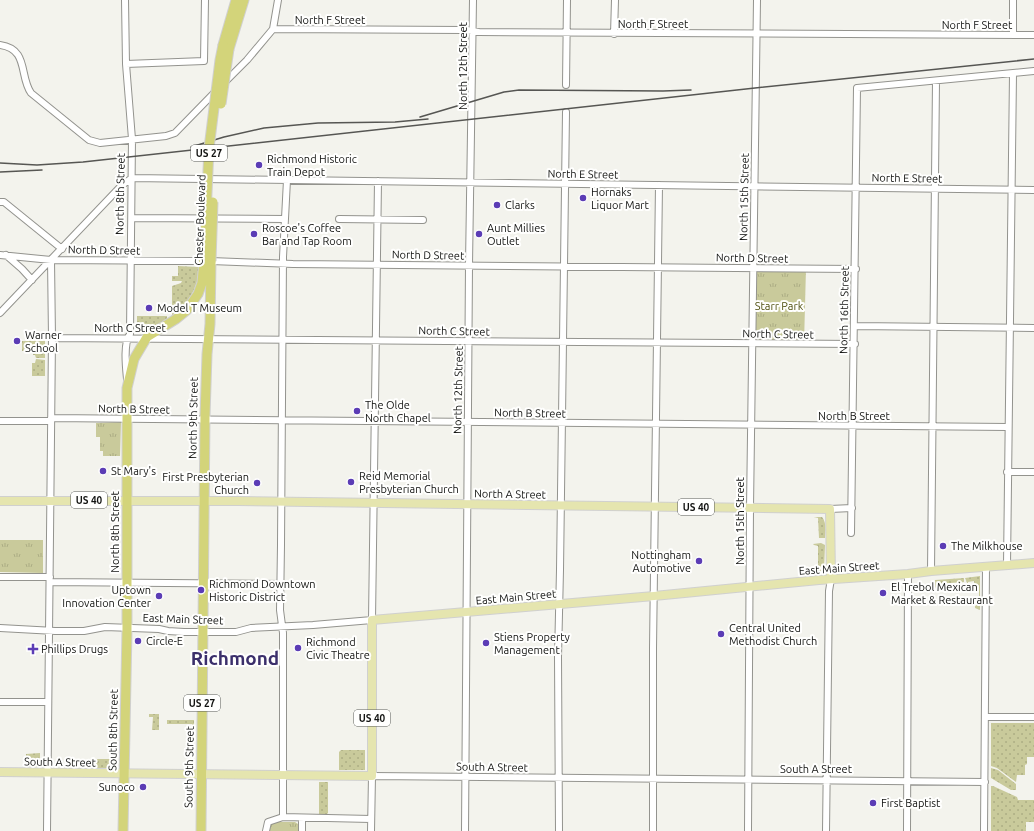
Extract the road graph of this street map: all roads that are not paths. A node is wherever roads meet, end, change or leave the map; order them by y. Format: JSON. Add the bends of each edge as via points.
{"nodes":[{"id":1,"x":125,"y":0,"type":"edge"},
{"id":2,"x":205,"y":0,"type":"edge"},
{"id":3,"x":236,"y":0,"type":"edge"},
{"id":4,"x":244,"y":0,"type":"edge"},
{"id":5,"x":278,"y":0,"type":"edge"},
{"id":6,"x":473,"y":0,"type":"edge"},
{"id":7,"x":567,"y":0,"type":"edge"},
{"id":8,"x":615,"y":0,"type":"edge"},
{"id":9,"x":757,"y":0,"type":"edge"},
{"id":10,"x":1013,"y":0,"type":"edge"},
{"id":11,"x":273,"y":30,"type":"junction"},
{"id":12,"x":473,"y":31,"type":"junction"},
{"id":13,"x":566,"y":34,"type":"junction"},
{"id":14,"x":614,"y":34,"type":"junction"},
{"id":15,"x":757,"y":34,"type":"junction"},
{"id":16,"x":1012,"y":35,"type":"junction"},
{"id":17,"x":1034,"y":35,"type":"edge"},
{"id":18,"x":0,"y":45,"type":"edge"},
{"id":19,"x":226,"y":47,"type":"junction"},
{"id":20,"x":126,"y":64,"type":"junction"},
{"id":21,"x":1034,"y":71,"type":"edge"},
{"id":22,"x":1013,"y":74,"type":"junction"},
{"id":23,"x":936,"y":81,"type":"junction"},
{"id":24,"x":566,"y":85,"type":"dead end"},
{"id":25,"x":566,"y":112,"type":"dead end"},
{"id":26,"x":132,"y":139,"type":"junction"},
{"id":27,"x":132,"y":178,"type":"junction"},
{"id":28,"x":210,"y":179,"type":"junction"},
{"id":29,"x":287,"y":180,"type":"junction"},
{"id":30,"x":378,"y":181,"type":"junction"},
{"id":31,"x":471,"y":182,"type":"junction"},
{"id":32,"x":565,"y":184,"type":"junction"},
{"id":33,"x":659,"y":185,"type":"junction"},
{"id":34,"x":754,"y":186,"type":"junction"},
{"id":35,"x":856,"y":188,"type":"junction"},
{"id":36,"x":935,"y":189,"type":"junction"},
{"id":37,"x":1010,"y":190,"type":"junction"},
{"id":38,"x":1034,"y":190,"type":"edge"},
{"id":39,"x":0,"y":202,"type":"edge"},
{"id":40,"x":132,"y":218,"type":"junction"},
{"id":41,"x":284,"y":219,"type":"junction"},
{"id":42,"x":338,"y":219,"type":"dead end"},
{"id":43,"x":377,"y":220,"type":"junction"},
{"id":44,"x":423,"y":220,"type":"dead end"},
{"id":45,"x":62,"y":249,"type":"junction"},
{"id":46,"x":3,"y":255,"type":"edge"},
{"id":47,"x":51,"y":260,"type":"junction"},
{"id":48,"x":131,"y":261,"type":"junction"},
{"id":49,"x":208,"y":261,"type":"junction"},
{"id":50,"x":283,"y":264,"type":"junction"},
{"id":51,"x":376,"y":264,"type":"junction"},
{"id":52,"x":469,"y":265,"type":"junction"},
{"id":53,"x":564,"y":266,"type":"junction"},
{"id":54,"x":658,"y":267,"type":"junction"},
{"id":55,"x":754,"y":268,"type":"junction"},
{"id":56,"x":856,"y":269,"type":"junction"},
{"id":57,"x":32,"y":280,"type":"junction"},
{"id":58,"x":198,"y":294,"type":"joint"},
{"id":59,"x":0,"y":313,"type":"edge"},
{"id":60,"x":210,"y":324,"type":"joint"},
{"id":61,"x":855,"y":326,"type":"junction"},
{"id":62,"x":934,"y":327,"type":"junction"},
{"id":63,"x":1010,"y":327,"type":"junction"},
{"id":64,"x":1034,"y":328,"type":"edge"},
{"id":65,"x":52,"y":338,"type":"junction"},
{"id":66,"x":127,"y":338,"type":"junction"},
{"id":67,"x":147,"y":338,"type":"junction"},
{"id":68,"x":208,"y":338,"type":"junction"},
{"id":69,"x":283,"y":339,"type":"junction"},
{"id":70,"x":376,"y":340,"type":"junction"},
{"id":71,"x":469,"y":341,"type":"junction"},
{"id":72,"x":563,"y":342,"type":"junction"},
{"id":73,"x":657,"y":343,"type":"junction"},
{"id":74,"x":752,"y":344,"type":"junction"},
{"id":75,"x":855,"y":344,"type":"junction"},
{"id":76,"x":127,"y":388,"type":"junction"},
{"id":77,"x":51,"y":419,"type":"junction"},
{"id":78,"x":127,"y":419,"type":"junction"},
{"id":79,"x":0,"y":420,"type":"edge"},
{"id":80,"x":205,"y":420,"type":"junction"},
{"id":81,"x":282,"y":420,"type":"junction"},
{"id":82,"x":375,"y":421,"type":"junction"},
{"id":83,"x":468,"y":422,"type":"junction"},
{"id":84,"x":562,"y":423,"type":"junction"},
{"id":85,"x":656,"y":424,"type":"junction"},
{"id":86,"x":751,"y":425,"type":"junction"},
{"id":87,"x":852,"y":426,"type":"junction"},
{"id":88,"x":932,"y":426,"type":"junction"},
{"id":89,"x":1008,"y":427,"type":"junction"},
{"id":90,"x":1007,"y":472,"type":"junction"},
{"id":91,"x":1034,"y":472,"type":"edge"},
{"id":92,"x":0,"y":500,"type":"edge"},
{"id":93,"x":51,"y":500,"type":"junction"},
{"id":94,"x":127,"y":501,"type":"junction"},
{"id":95,"x":204,"y":501,"type":"junction"},
{"id":96,"x":282,"y":502,"type":"junction"},
{"id":97,"x":374,"y":504,"type":"junction"},
{"id":98,"x":467,"y":505,"type":"junction"},
{"id":99,"x":561,"y":506,"type":"junction"},
{"id":100,"x":655,"y":507,"type":"junction"},
{"id":101,"x":750,"y":508,"type":"junction"},
{"id":102,"x":852,"y":508,"type":"junction"},
{"id":103,"x":830,"y":509,"type":"junction"},
{"id":104,"x":852,"y":533,"type":"dead end"},
{"id":105,"x":1034,"y":563,"type":"edge"},
{"id":106,"x":1007,"y":565,"type":"junction"},
{"id":107,"x":986,"y":566,"type":"junction"},
{"id":108,"x":931,"y":571,"type":"junction"},
{"id":109,"x":908,"y":574,"type":"junction"},
{"id":110,"x":0,"y":577,"type":"edge"},
{"id":111,"x":831,"y":579,"type":"junction"},
{"id":112,"x":50,"y":580,"type":"junction"},
{"id":113,"x":127,"y":582,"type":"junction"},
{"id":114,"x":204,"y":584,"type":"junction"},
{"id":115,"x":281,"y":584,"type":"junction"},
{"id":116,"x":750,"y":587,"type":"junction"},
{"id":117,"x":654,"y":596,"type":"junction"},
{"id":118,"x":560,"y":604,"type":"junction"},
{"id":119,"x":466,"y":613,"type":"junction"},
{"id":120,"x":372,"y":620,"type":"junction"},
{"id":121,"x":282,"y":626,"type":"junction"},
{"id":122,"x":0,"y":628,"type":"edge"},
{"id":123,"x":127,"y":629,"type":"junction"},
{"id":124,"x":49,"y":631,"type":"junction"},
{"id":125,"x":204,"y":632,"type":"junction"},
{"id":126,"x":0,"y":702,"type":"edge"},
{"id":127,"x":48,"y":702,"type":"junction"},
{"id":128,"x":985,"y":717,"type":"junction"},
{"id":129,"x":1034,"y":717,"type":"edge"},
{"id":130,"x":0,"y":772,"type":"edge"},
{"id":131,"x":47,"y":773,"type":"junction"},
{"id":132,"x":124,"y":774,"type":"junction"},
{"id":133,"x":201,"y":774,"type":"junction"},
{"id":134,"x":284,"y":776,"type":"junction"},
{"id":135,"x":372,"y":776,"type":"junction"},
{"id":136,"x":465,"y":777,"type":"junction"},
{"id":137,"x":559,"y":778,"type":"junction"},
{"id":138,"x":653,"y":779,"type":"junction"},
{"id":139,"x":748,"y":780,"type":"junction"},
{"id":140,"x":826,"y":781,"type":"junction"},
{"id":141,"x":907,"y":781,"type":"junction"},
{"id":142,"x":984,"y":782,"type":"junction"},
{"id":143,"x":283,"y":817,"type":"junction"},
{"id":144,"x":302,"y":818,"type":"junction"},
{"id":145,"x":371,"y":819,"type":"junction"},
{"id":146,"x":47,"y":831,"type":"edge"},
{"id":147,"x":123,"y":831,"type":"edge"},
{"id":148,"x":201,"y":831,"type":"edge"},
{"id":149,"x":266,"y":831,"type":"edge"},
{"id":150,"x":302,"y":831,"type":"edge"},
{"id":151,"x":371,"y":831,"type":"edge"},
{"id":152,"x":465,"y":831,"type":"edge"},
{"id":153,"x":559,"y":831,"type":"edge"},
{"id":154,"x":653,"y":831,"type":"edge"},
{"id":155,"x":748,"y":831,"type":"edge"},
{"id":156,"x":826,"y":831,"type":"edge"},
{"id":157,"x":907,"y":831,"type":"edge"},
{"id":158,"x":984,"y":831,"type":"edge"}],
"edges":[{"from":1,"to":20,"type":"street","name":"North 8th Street"},
{"from":2,"to":20,"type":"street","via":[[204,61]]},
{"from":3,"to":19,"type":"highway","name":"Chester Boulevard","number":"US 27"},
{"from":4,"to":19,"type":"highway","name":"Chester Boulevard","number":"US 27"},
{"from":5,"to":11,"type":"street"},
{"from":6,"to":12,"type":"street","name":"North 12th Street"},
{"from":7,"to":13,"type":"street"},
{"from":8,"to":14,"type":"street"},
{"from":9,"to":15,"type":"street","name":"North 15th Street"},
{"from":10,"to":16,"type":"street"},
{"from":11,"to":12,"type":"street","name":"North F Street"},
{"from":11,"to":26,"type":"street","via":[[175,133]]},
{"from":12,"to":13,"type":"street","name":"North F Street"},
{"from":12,"to":31,"type":"street","name":"North 12th Street"},
{"from":13,"to":14,"type":"street","name":"North F Street"},
{"from":13,"to":24,"type":"street"},
{"from":14,"to":15,"type":"street","name":"North F Street"},
{"from":15,"to":16,"type":"street","name":"North F Street"},
{"from":15,"to":34,"type":"street","name":"North 15th Street"},
{"from":16,"to":17,"type":"street","name":"North F Street"},
{"from":18,"to":26,"type":"street","via":[[10,48],[20,58],[26,85],[31,94],[88,140],[100,143]]},
{"from":19,"to":28,"type":"highway","name":"Chester Boulevard","number":"US 27","bridge":true,"via":[[219,68],[209,148]]},
{"from":20,"to":26,"type":"street","name":"North 8th Street"},
{"from":21,"to":22,"type":"street"},
{"from":22,"to":23,"type":"street"},
{"from":22,"to":37,"type":"street"},
{"from":23,"to":35,"type":"street","name":"North 16th Street","via":[[858,88]]},
{"from":23,"to":36,"type":"street"},
{"from":25,"to":32,"type":"street"},
{"from":26,"to":27,"type":"street","name":"North 8th Street"},
{"from":27,"to":28,"type":"street","name":"North E Street"},
{"from":27,"to":40,"type":"street","name":"North 8th Street"},
{"from":27,"to":45,"type":"street","via":[[120,187]]},
{"from":28,"to":29,"type":"street","name":"North E Street"},
{"from":28,"to":49,"type":"highway","name":"Chester Boulevard","number":"US 27","bridge":true},
{"from":29,"to":30,"type":"street","name":"North E Street"},
{"from":29,"to":41,"type":"street"},
{"from":30,"to":31,"type":"street","name":"North E Street"},
{"from":30,"to":43,"type":"street"},
{"from":31,"to":32,"type":"street","name":"North E Street"},
{"from":31,"to":52,"type":"street","name":"North 12th Street"},
{"from":32,"to":33,"type":"street","name":"North E Street"},
{"from":32,"to":53,"type":"street"},
{"from":33,"to":34,"type":"street","name":"North E Street"},
{"from":33,"to":54,"type":"street"},
{"from":34,"to":35,"type":"street","name":"North E Street"},
{"from":34,"to":55,"type":"street","name":"North 15th Street"},
{"from":35,"to":36,"type":"street","name":"North E Street"},
{"from":35,"to":56,"type":"street","name":"North 16th Street"},
{"from":36,"to":37,"type":"street","name":"North E Street"},
{"from":36,"to":62,"type":"street"},
{"from":37,"to":38,"type":"street","name":"North E Street"},
{"from":37,"to":63,"type":"street"},
{"from":39,"to":45,"type":"street","via":[[4,202]]},
{"from":40,"to":41,"type":"street"},
{"from":40,"to":48,"type":"street","name":"North 8th Street"},
{"from":41,"to":50,"type":"street"},
{"from":42,"to":43,"type":"street"},
{"from":43,"to":44,"type":"street"},
{"from":43,"to":51,"type":"street"},
{"from":45,"to":47,"type":"street"},
{"from":46,"to":47,"type":"street","name":"North D Street"},
{"from":46,"to":57,"type":"street"},
{"from":47,"to":48,"type":"street","name":"North D Street"},
{"from":47,"to":57,"type":"street"},
{"from":47,"to":65,"type":"street"},
{"from":48,"to":49,"type":"street","name":"North D Street"},
{"from":48,"to":66,"type":"street","name":"North 8th Street","via":[[130,334]]},
{"from":49,"to":50,"type":"street","name":"North D Street"},
{"from":49,"to":58,"type":"highway","name":"Chester Boulevard","number":"US 27"},
{"from":49,"to":60,"type":"highway","name":"Chester Boulevard","number":"US 27"},
{"from":50,"to":51,"type":"street","name":"North D Street"},
{"from":50,"to":69,"type":"street"},
{"from":51,"to":52,"type":"street","name":"North D Street"},
{"from":51,"to":70,"type":"street"},
{"from":52,"to":53,"type":"street","name":"North D Street"},
{"from":52,"to":71,"type":"street","name":"North 12th Street"},
{"from":53,"to":54,"type":"street","name":"North D Street"},
{"from":53,"to":72,"type":"street"},
{"from":54,"to":55,"type":"street","name":"North D Street"},
{"from":54,"to":73,"type":"street"},
{"from":55,"to":56,"type":"street","name":"North D Street"},
{"from":55,"to":74,"type":"street","name":"North 15th Street"},
{"from":56,"to":61,"type":"street","name":"North 16th Street"},
{"from":57,"to":59,"type":"street"},
{"from":58,"to":67,"type":"highway","name":"North 8th Street","number":"US 27","via":[[176,320]]},
{"from":60,"to":68,"type":"highway","name":"North 9th Street","number":"US 27"},
{"from":61,"to":62,"type":"street"},
{"from":61,"to":75,"type":"street","name":"North 16th Street"},
{"from":62,"to":63,"type":"street"},
{"from":62,"to":88,"type":"street"},
{"from":63,"to":64,"type":"street"},
{"from":63,"to":89,"type":"street"},
{"from":65,"to":66,"type":"street","name":"North C Street"},
{"from":65,"to":77,"type":"street"},
{"from":66,"to":67,"type":"street","name":"North C Street"},
{"from":66,"to":76,"type":"street","name":"North 8th Street"},
{"from":67,"to":68,"type":"street","name":"North C Street"},
{"from":67,"to":76,"type":"highway","name":"North 8th Street","number":"US 27","via":[[134,359]]},
{"from":68,"to":69,"type":"street","name":"North C Street"},
{"from":68,"to":80,"type":"highway","name":"North 9th Street","number":"US 27"},
{"from":69,"to":70,"type":"street","name":"North C Street"},
{"from":69,"to":81,"type":"street"},
{"from":70,"to":71,"type":"street","name":"North C Street"},
{"from":70,"to":82,"type":"street"},
{"from":71,"to":72,"type":"street","name":"North C Street"},
{"from":71,"to":83,"type":"street","name":"North 12th Street"},
{"from":72,"to":73,"type":"street","name":"North C Street"},
{"from":72,"to":84,"type":"street"},
{"from":73,"to":74,"type":"street","name":"North C Street"},
{"from":73,"to":85,"type":"street"},
{"from":74,"to":75,"type":"street","name":"North C Street"},
{"from":74,"to":86,"type":"street","name":"North 15th Street"},
{"from":75,"to":87,"type":"street","name":"North 16th Street"},
{"from":76,"to":78,"type":"highway","name":"North 8th Street","number":"US 27"},
{"from":77,"to":78,"type":"street","name":"North B Street"},
{"from":77,"to":79,"type":"street","name":"North B Street"},
{"from":77,"to":93,"type":"street"},
{"from":78,"to":80,"type":"street","name":"North B Street"},
{"from":78,"to":94,"type":"highway","name":"North 8th Street","number":"US 27"},
{"from":80,"to":81,"type":"street","name":"North B Street"},
{"from":80,"to":95,"type":"highway","name":"North 9th Street","number":"US 27"},
{"from":81,"to":82,"type":"street","name":"North B Street"},
{"from":81,"to":96,"type":"street"},
{"from":82,"to":83,"type":"street","name":"North B Street"},
{"from":82,"to":97,"type":"street"},
{"from":83,"to":84,"type":"street","name":"North B Street"},
{"from":83,"to":98,"type":"street","name":"North 12th Street"},
{"from":84,"to":85,"type":"street","name":"North B Street"},
{"from":84,"to":99,"type":"street"},
{"from":85,"to":86,"type":"street","name":"North B Street"},
{"from":85,"to":100,"type":"street"},
{"from":86,"to":87,"type":"street","name":"North B Street"},
{"from":86,"to":101,"type":"street","name":"North 15th Street"},
{"from":87,"to":88,"type":"street","name":"North B Street"},
{"from":87,"to":102,"type":"street","name":"North 16th Street"},
{"from":88,"to":89,"type":"street","name":"North B Street"},
{"from":88,"to":108,"type":"street"},
{"from":89,"to":90,"type":"street"},
{"from":90,"to":91,"type":"street"},
{"from":90,"to":106,"type":"street"},
{"from":92,"to":93,"type":"main road","name":"North A Street","number":"US 40"},
{"from":93,"to":94,"type":"main road","name":"North A Street","number":"US 40"},
{"from":93,"to":112,"type":"street"},
{"from":94,"to":95,"type":"main road","name":"North A Street","number":"US 40"},
{"from":94,"to":113,"type":"highway","name":"North 8th Street","number":"US 27"},
{"from":95,"to":96,"type":"main road","name":"North A Street","number":"US 40"},
{"from":95,"to":114,"type":"highway","name":"North 9th Street","number":"US 27"},
{"from":96,"to":97,"type":"main road","name":"North A Street","number":"US 40"},
{"from":96,"to":115,"type":"street"},
{"from":97,"to":98,"type":"main road","name":"North A Street","number":"US 40"},
{"from":97,"to":120,"type":"street"},
{"from":98,"to":99,"type":"main road","name":"North A Street","number":"US 40"},
{"from":98,"to":119,"type":"street","name":"North 12th Street"},
{"from":99,"to":100,"type":"main road","name":"North A Street","number":"US 40"},
{"from":99,"to":118,"type":"street"},
{"from":100,"to":101,"type":"main road","name":"North A Street","number":"US 40"},
{"from":100,"to":117,"type":"street"},
{"from":101,"to":103,"type":"main road","name":"North A Street","number":"US 40"},
{"from":101,"to":116,"type":"street","name":"North 15th Street"},
{"from":102,"to":103,"type":"street","name":"North A Street"},
{"from":102,"to":104,"type":"street","name":"North 16th Street"},
{"from":103,"to":111,"type":"main road"},
{"from":105,"to":106,"type":"main road","name":"East Main Street"},
{"from":106,"to":107,"type":"main road","name":"East Main Street"},
{"from":107,"to":108,"type":"main road","name":"East Main Street"},
{"from":107,"to":128,"type":"street"},
{"from":108,"to":109,"type":"main road","name":"East Main Street"},
{"from":109,"to":111,"type":"main road","name":"East Main Street"},
{"from":109,"to":141,"type":"street"},
{"from":110,"to":112,"type":"street"},
{"from":111,"to":116,"type":"main road","name":"East Main Street"},
{"from":111,"to":140,"type":"street"},
{"from":112,"to":113,"type":"street"},
{"from":112,"to":124,"type":"street"},
{"from":113,"to":114,"type":"street"},
{"from":113,"to":123,"type":"highway","name":"North 8th Street","number":"US 27"},
{"from":114,"to":115,"type":"street"},
{"from":114,"to":125,"type":"highway","name":"North 9th Street","number":"US 27"},
{"from":115,"to":121,"type":"street"},
{"from":116,"to":117,"type":"main road","name":"East Main Street"},
{"from":116,"to":139,"type":"street","name":"North 15th Street"},
{"from":117,"to":118,"type":"main road","name":"East Main Street"},
{"from":117,"to":138,"type":"street"},
{"from":118,"to":119,"type":"main road","name":"East Main Street"},
{"from":118,"to":137,"type":"street"},
{"from":119,"to":120,"type":"main road","name":"East Main Street"},
{"from":119,"to":136,"type":"street","name":"North 12th Street"},
{"from":120,"to":121,"type":"street","name":"East Main Street"},
{"from":120,"to":135,"type":"main road","number":"US 40"},
{"from":121,"to":125,"type":"street","name":"East Main Street","via":[[251,628],[236,632]]},
{"from":121,"to":134,"type":"street"},
{"from":122,"to":124,"type":"street","name":"East Main Street"},
{"from":123,"to":124,"type":"street","name":"East Main Street","via":[[105,627],[84,631]]},
{"from":123,"to":125,"type":"street","name":"East Main Street"},
{"from":123,"to":132,"type":"highway","name":"South 8th Street","number":"US 27"},
{"from":124,"to":127,"type":"street"},
{"from":125,"to":133,"type":"highway","name":"South 9th Street","number":"US 27"},
{"from":126,"to":127,"type":"street"},
{"from":127,"to":131,"type":"street"},
{"from":128,"to":129,"type":"street"},
{"from":128,"to":142,"type":"street"},
{"from":130,"to":131,"type":"main road","name":"South A Street"},
{"from":131,"to":132,"type":"main road","name":"South A Street"},
{"from":131,"to":146,"type":"street"},
{"from":132,"to":133,"type":"main road","name":"South A Street"},
{"from":132,"to":147,"type":"highway","name":"South 8th Street","number":"US 27"},
{"from":133,"to":134,"type":"main road","name":"South A Street"},
{"from":133,"to":148,"type":"highway","name":"South 9th Street","number":"US 27"},
{"from":134,"to":135,"type":"main road","name":"South A Street"},
{"from":134,"to":143,"type":"street"},
{"from":135,"to":136,"type":"street","name":"South A Street"},
{"from":135,"to":145,"type":"street"},
{"from":136,"to":137,"type":"street","name":"South A Street"},
{"from":136,"to":152,"type":"street","name":"North 12th Street"},
{"from":137,"to":138,"type":"street","name":"South A Street"},
{"from":137,"to":153,"type":"street"},
{"from":138,"to":139,"type":"street","name":"South A Street"},
{"from":138,"to":154,"type":"street"},
{"from":139,"to":140,"type":"street","name":"South A Street"},
{"from":139,"to":155,"type":"street","name":"North 15th Street"},
{"from":140,"to":141,"type":"street","name":"South A Street"},
{"from":140,"to":156,"type":"street"},
{"from":141,"to":142,"type":"street","name":"South A Street"},
{"from":141,"to":157,"type":"street"},
{"from":142,"to":158,"type":"street"},
{"from":143,"to":144,"type":"street"},
{"from":143,"to":149,"type":"street","via":[[268,822]]},
{"from":144,"to":145,"type":"street"},
{"from":144,"to":150,"type":"street"},
{"from":145,"to":151,"type":"street"}]}
